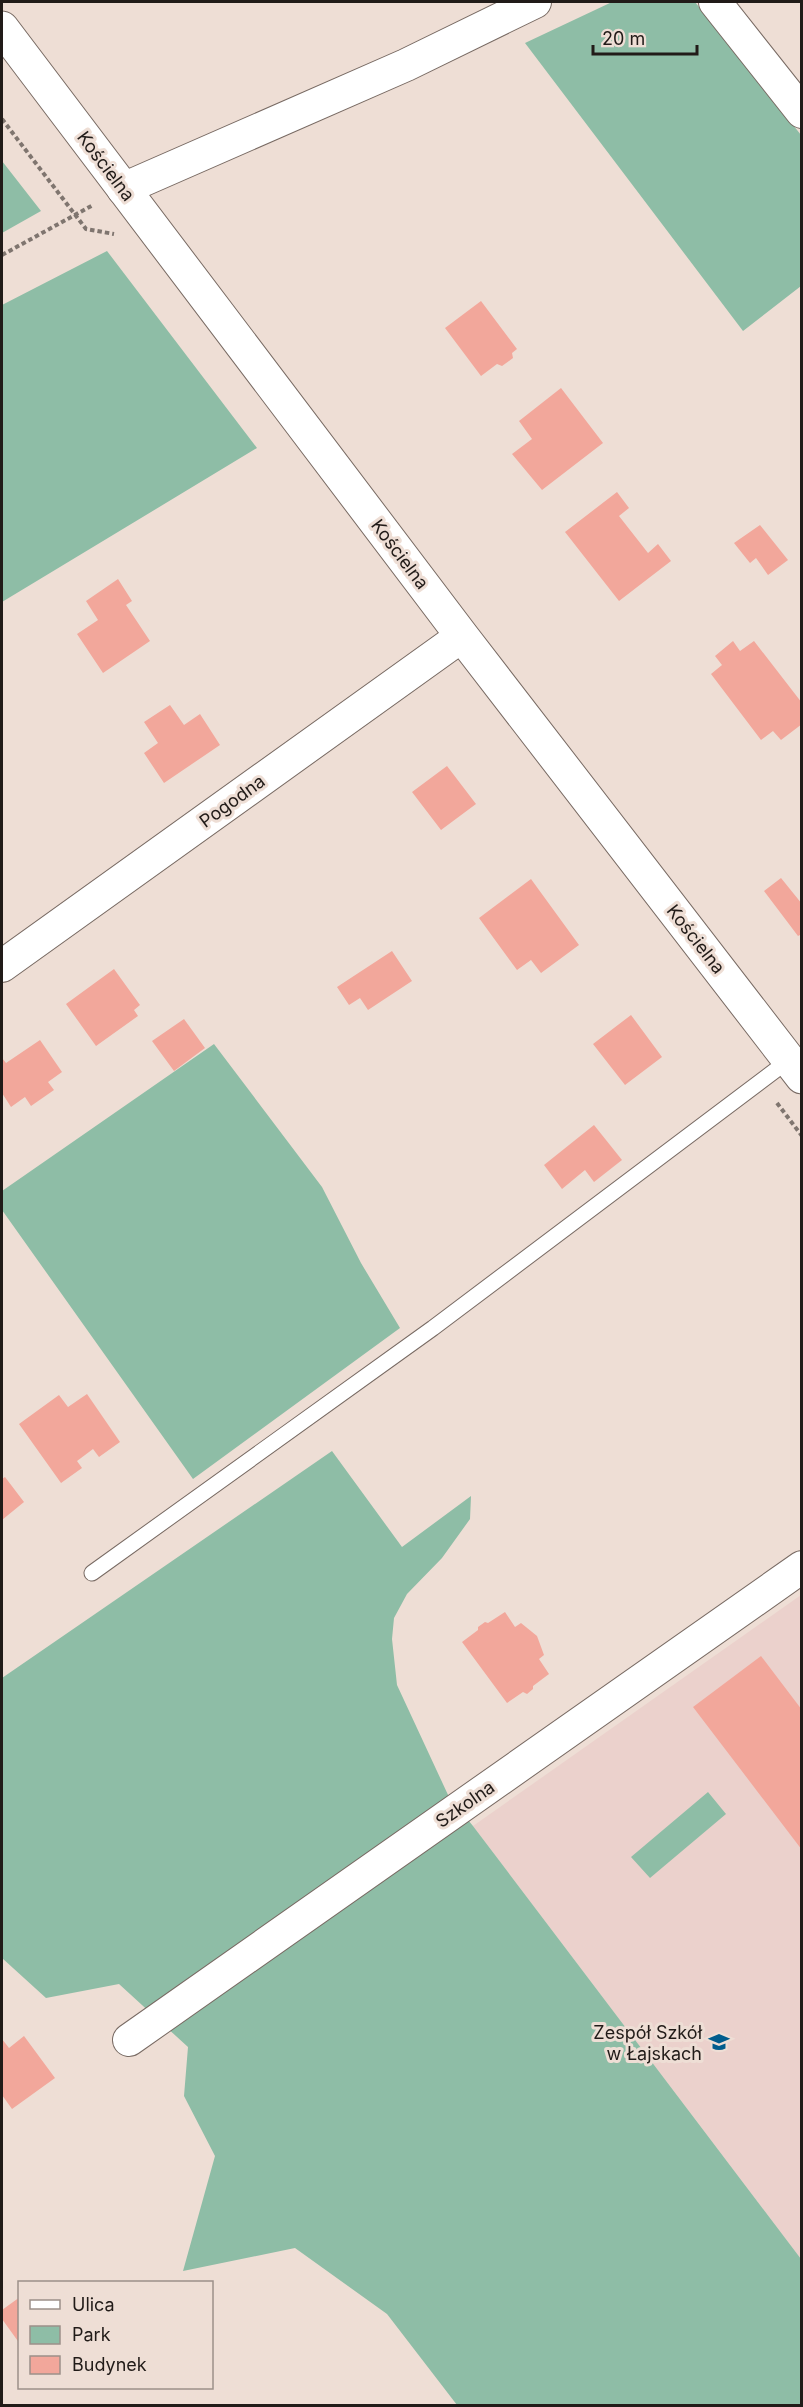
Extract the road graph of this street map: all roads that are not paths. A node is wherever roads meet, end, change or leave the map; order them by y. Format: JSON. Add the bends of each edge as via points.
{"nodes":[{"id":1,"x":536,"y":2,"type":"edge"},
{"id":2,"x":715,"y":2,"type":"edge"},
{"id":3,"x":2,"y":28,"type":"edge"},
{"id":4,"x":801,"y":112,"type":"edge"},
{"id":5,"x":123,"y":189,"type":"junction"},
{"id":6,"x":462,"y":636,"type":"junction"},
{"id":7,"x":2,"y":966,"type":"edge"},
{"id":8,"x":795,"y":1068,"type":"edge"},
{"id":9,"x":801,"y":1567,"type":"edge"},
{"id":10,"x":92,"y":1573,"type":"dead end"},
{"id":11,"x":129,"y":2040,"type":"dead end"}],
"edges":[{"from":1,"to":5,"type":"street","via":[[406,65]]},
{"from":2,"to":4,"type":"street"},
{"from":3,"to":5,"type":"street","name":"Kościelna"},
{"from":5,"to":6,"type":"street","name":"Kościelna"},
{"from":6,"to":7,"type":"street","name":"Pogodna"},
{"from":6,"to":8,"type":"street","name":"Kościelna"},
{"from":8,"to":10,"type":"lane"},
{"from":9,"to":11,"type":"street","name":"Szkolna"}]}
